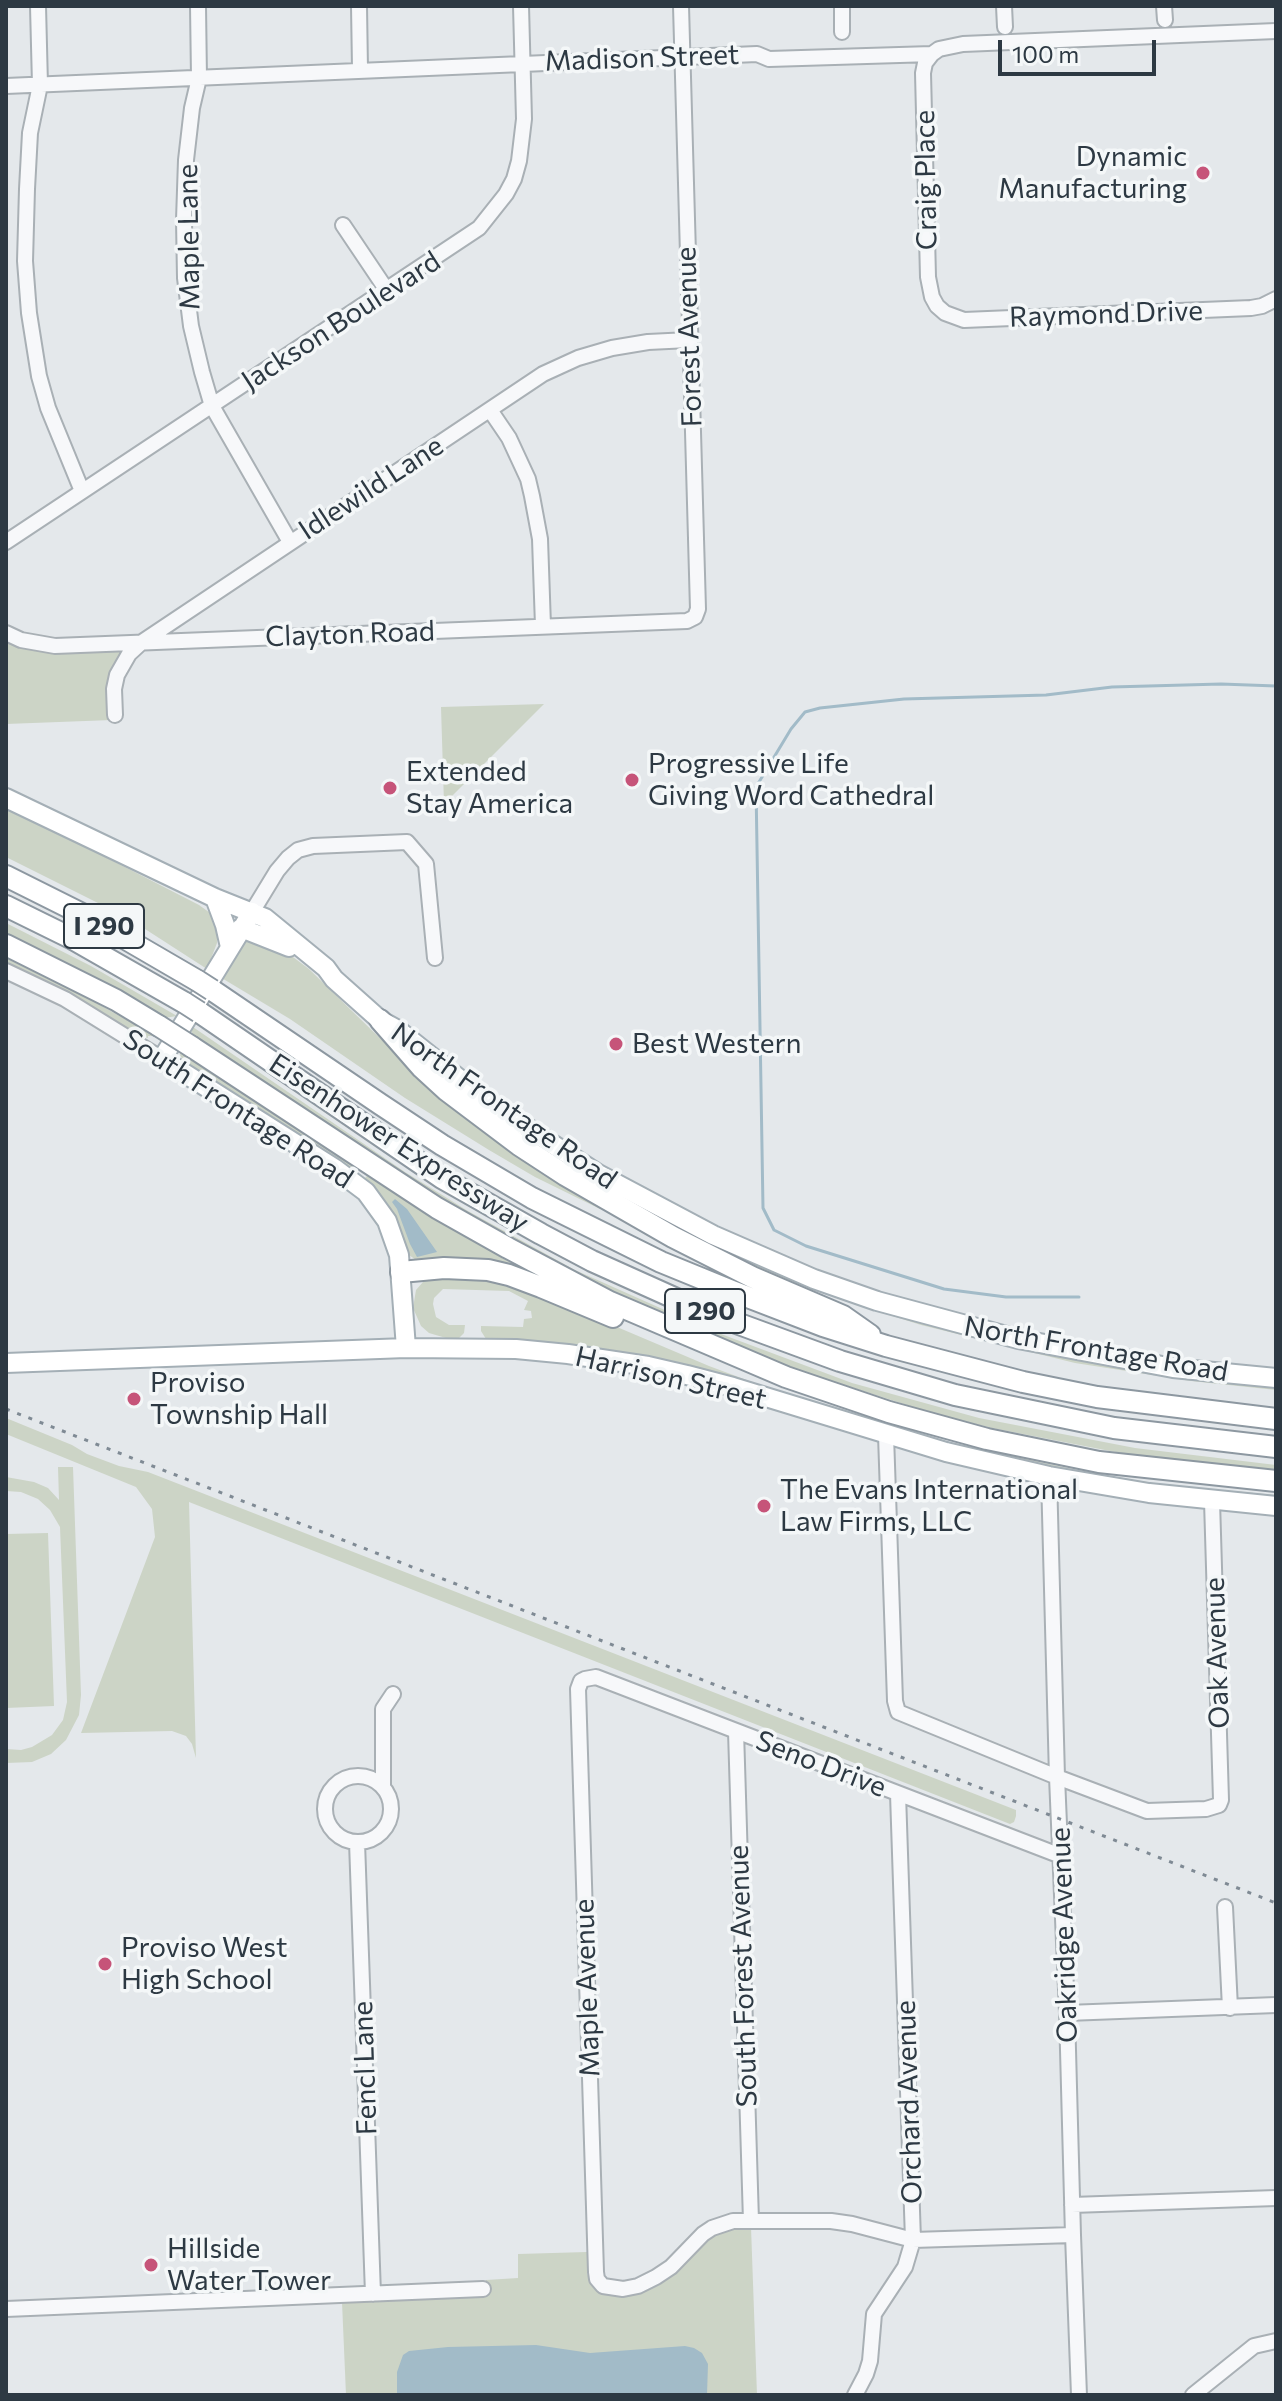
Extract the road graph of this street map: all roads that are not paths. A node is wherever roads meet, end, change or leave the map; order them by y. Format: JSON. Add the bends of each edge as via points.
{"nodes":[{"id":1,"x":38,"y":6,"type":"edge"},
{"id":2,"x":198,"y":6,"type":"edge"},
{"id":3,"x":359,"y":6,"type":"edge"},
{"id":4,"x":521,"y":6,"type":"edge"},
{"id":5,"x":681,"y":6,"type":"edge"},
{"id":6,"x":842,"y":6,"type":"edge"},
{"id":7,"x":1004,"y":6,"type":"edge"},
{"id":8,"x":1005,"y":27,"type":"dead end"},
{"id":9,"x":1276,"y":31,"type":"edge"},
{"id":10,"x":842,"y":32,"type":"dead end"},
{"id":11,"x":932,"y":54,"type":"junction"},
{"id":12,"x":681,"y":57,"type":"junction"},
{"id":13,"x":523,"y":62,"type":"junction"},
{"id":14,"x":360,"y":69,"type":"junction"},
{"id":15,"x":199,"y":78,"type":"junction"},
{"id":16,"x":40,"y":85,"type":"junction"},
{"id":17,"x":6,"y":86,"type":"edge"},
{"id":18,"x":343,"y":225,"type":"dead end"},
{"id":19,"x":386,"y":289,"type":"junction"},
{"id":20,"x":1276,"y":299,"type":"edge"},
{"id":21,"x":937,"y":306,"type":"joint"},
{"id":22,"x":689,"y":340,"type":"junction"},
{"id":23,"x":212,"y":406,"type":"junction"},
{"id":24,"x":490,"y":410,"type":"junction"},
{"id":25,"x":82,"y":491,"type":"junction"},
{"id":26,"x":6,"y":542,"type":"edge"},
{"id":27,"x":290,"y":542,"type":"junction"},
{"id":28,"x":695,"y":617,"type":"joint"},
{"id":29,"x":543,"y":626,"type":"junction"},
{"id":30,"x":6,"y":633,"type":"edge"},
{"id":31,"x":142,"y":642,"type":"junction"},
{"id":32,"x":115,"y":715,"type":"dead end"},
{"id":33,"x":6,"y":798,"type":"edge"},
{"id":34,"x":6,"y":876,"type":"edge"},
{"id":35,"x":215,"y":898,"type":"junction"},
{"id":36,"x":6,"y":906,"type":"edge"},
{"id":37,"x":252,"y":912,"type":"junction"},
{"id":38,"x":241,"y":928,"type":"junction"},
{"id":39,"x":6,"y":945,"type":"edge"},
{"id":40,"x":230,"y":947,"type":"junction"},
{"id":41,"x":435,"y":958,"type":"dead end"},
{"id":42,"x":6,"y":971,"type":"edge"},
{"id":43,"x":334,"y":979,"type":"junction"},
{"id":44,"x":380,"y":1020,"type":"junction"},
{"id":45,"x":162,"y":1059,"type":"junction"},
{"id":46,"x":401,"y":1272,"type":"junction"},
{"id":47,"x":886,"y":1346,"type":"junction"},
{"id":48,"x":406,"y":1348,"type":"junction"},
{"id":49,"x":6,"y":1363,"type":"edge"},
{"id":50,"x":786,"y":1377,"type":"junction"},
{"id":51,"x":1276,"y":1378,"type":"edge"},
{"id":52,"x":1276,"y":1416,"type":"edge"},
{"id":53,"x":886,"y":1435,"type":"junction"},
{"id":54,"x":1276,"y":1447,"type":"edge"},
{"id":55,"x":1049,"y":1476,"type":"junction"},
{"id":56,"x":1276,"y":1481,"type":"edge"},
{"id":57,"x":1212,"y":1501,"type":"junction"},
{"id":58,"x":1276,"y":1506,"type":"edge"},
{"id":59,"x":581,"y":1681,"type":"joint"},
{"id":60,"x":393,"y":1694,"type":"dead end"},
{"id":61,"x":736,"y":1731,"type":"junction"},
{"id":62,"x":1057,"y":1777,"type":"junction"},
{"id":63,"x":383,"y":1787,"type":"junction"},
{"id":64,"x":898,"y":1794,"type":"junction"},
{"id":65,"x":357,"y":1842,"type":"junction"},
{"id":66,"x":1061,"y":1856,"type":"junction"},
{"id":67,"x":1225,"y":1907,"type":"dead end"},
{"id":68,"x":1276,"y":2005,"type":"edge"},
{"id":69,"x":1230,"y":2008,"type":"junction"},
{"id":70,"x":1067,"y":2013,"type":"junction"},
{"id":71,"x":1276,"y":2198,"type":"edge"},
{"id":72,"x":1072,"y":2205,"type":"junction"},
{"id":73,"x":751,"y":2221,"type":"junction"},
{"id":74,"x":1073,"y":2235,"type":"junction"},
{"id":75,"x":913,"y":2240,"type":"junction"},
{"id":76,"x":483,"y":2289,"type":"dead end"},
{"id":77,"x":373,"y":2294,"type":"junction"},
{"id":78,"x":6,"y":2309,"type":"edge"},
{"id":79,"x":1276,"y":2341,"type":"edge"},
{"id":80,"x":855,"y":2395,"type":"edge"},
{"id":81,"x":1079,"y":2395,"type":"edge"},
{"id":82,"x":1193,"y":2395,"type":"edge"}],
"edges":[{"from":1,"to":16,"type":"street"},
{"from":2,"to":15,"type":"street","name":"Maple Lane"},
{"from":3,"to":14,"type":"street"},
{"from":4,"to":13,"type":"street","name":"Jackson Boulevard"},
{"from":5,"to":12,"type":"street","name":"Forest Avenue"},
{"from":6,"to":10,"type":"street"},
{"from":7,"to":8,"type":"street"},
{"from":9,"to":11,"type":"street","name":"Madison Street","via":[[963,44]]},
{"from":11,"to":12,"type":"street","name":"Madison Street"},
{"from":11,"to":21,"type":"street","name":"Craig Place","via":[[923,73],[928,277]]},
{"from":12,"to":13,"type":"street","name":"Madison Street"},
{"from":12,"to":22,"type":"street","name":"Forest Avenue"},
{"from":13,"to":14,"type":"street","name":"Madison Street"},
{"from":13,"to":19,"type":"street","name":"Jackson Boulevard","via":[[523,141],[506,194],[479,228]]},
{"from":14,"to":15,"type":"street","name":"Madison Street"},
{"from":15,"to":16,"type":"street","name":"Madison Street"},
{"from":15,"to":23,"type":"street","name":"Maple Lane","via":[[186,160],[183,249],[195,348]]},
{"from":16,"to":17,"type":"street","name":"Madison Street"},
{"from":16,"to":25,"type":"street","via":[[28,159],[29,313],[48,408]]},
{"from":18,"to":19,"type":"street"},
{"from":19,"to":23,"type":"street","name":"Jackson Boulevard"},
{"from":20,"to":21,"type":"street","name":"Raymond Drive","via":[[1251,308],[964,320]]},
{"from":22,"to":24,"type":"street","name":"Idlewild Lane","via":[[630,344],[578,358],[543,374]]},
{"from":22,"to":28,"type":"street","name":"Forest Avenue"},
{"from":23,"to":25,"type":"street","name":"Jackson Boulevard"},
{"from":23,"to":27,"type":"street","name":"Maple Lane"},
{"from":24,"to":27,"type":"street","name":"Idlewild Lane"},
{"from":24,"to":29,"type":"street","via":[[528,479],[540,539]]},
{"from":25,"to":26,"type":"street","name":"Jackson Boulevard"},
{"from":27,"to":31,"type":"street","name":"Idlewild Lane"},
{"from":28,"to":29,"type":"street","name":"Clayton Road"},
{"from":29,"to":31,"type":"street","name":"Clayton Road"},
{"from":30,"to":31,"type":"street","name":"Clayton Road","via":[[55,646]]},
{"from":31,"to":32,"type":"street","name":"Idlewild Lane","via":[[117,675]]},
{"from":33,"to":35,"type":"main road","name":"North Frontage Road"},
{"from":34,"to":47,"type":"highway","name":"Eisenhower Expressway","number":"I 290","via":[[205,986],[417,1129],[555,1210],[661,1262]]},
{"from":35,"to":37,"type":"main road","name":"North Frontage Road"},
{"from":35,"to":40,"type":"main road"},
{"from":36,"to":54,"type":"highway","name":"Eisenhower Expressway","number":"I 290","via":[[192,1008],[442,1178],[592,1261],[701,1310],[840,1361],[970,1399],[1114,1428]]},
{"from":37,"to":38,"type":"main road"},
{"from":37,"to":41,"type":"street","via":[[277,871],[298,850],[407,842],[426,864]]},
{"from":37,"to":43,"type":"main road","name":"North Frontage Road"},
{"from":38,"to":40,"type":"main road"},
{"from":38,"to":43,"type":"main road","via":[[290,947]]},
{"from":39,"to":50,"type":"highway","bridge":true,"via":[[159,1026],[412,1192],[508,1248],[610,1302]]},
{"from":40,"to":45,"type":"main road"},
{"from":42,"to":45,"type":"street","name":"South Frontage Road","via":[[65,999]]},
{"from":43,"to":44,"type":"main road","name":"North Frontage Road"},
{"from":44,"to":47,"type":"highway","via":[[446,1090],[554,1168],[712,1257],[843,1316]]},
{"from":44,"to":51,"type":"main road","name":"North Frontage Road","via":[[491,1104],[598,1174],[713,1235],[814,1279],[948,1322],[1045,1345],[1173,1368]]},
{"from":45,"to":46,"type":"main road","name":"South Frontage Road","via":[[366,1192],[387,1221]]},
{"from":46,"to":48,"type":"main road","name":"South Frontage Road"},
{"from":46,"to":50,"type":"highway","via":[[466,1268],[509,1275],[759,1376]]},
{"from":47,"to":52,"type":"highway","name":"Eisenhower Expressway","number":"I 290","via":[[1097,1397]]},
{"from":48,"to":49,"type":"main road","name":"Harrison Street"},
{"from":48,"to":53,"type":"main road","name":"Harrison Street","via":[[516,1349],[648,1366]]},
{"from":50,"to":56,"type":"highway","via":[[987,1439],[1099,1462]]},
{"from":53,"to":55,"type":"main road","name":"Harrison Street"},
{"from":53,"to":62,"type":"street","via":[[898,1712]]},
{"from":55,"to":57,"type":"main road","name":"Harrison Street"},
{"from":55,"to":62,"type":"street","name":"Oakridge Avenue"},
{"from":57,"to":58,"type":"main road","name":"Harrison Street"},
{"from":57,"to":62,"type":"street","name":"Oak Avenue","via":[[1219,1805],[1147,1811]]},
{"from":59,"to":61,"type":"street","name":"Seno Drive","via":[[596,1677]]},
{"from":59,"to":73,"type":"street","name":"Maple Avenue","via":[[577,1699],[597,2279],[609,2288],[638,2286],[671,2267],[712,2228]]},
{"from":60,"to":63,"type":"street","via":[[383,1709]]},
{"from":61,"to":64,"type":"street","name":"Seno Drive"},
{"from":61,"to":73,"type":"street","name":"South Forest Avenue"},
{"from":62,"to":66,"type":"street","name":"Oakridge Avenue"},
{"from":63,"to":65,"type":"street","via":[[390,1819],[374,1838]]},
{"from":63,"to":65,"type":"street","via":[[369,1777],[353,1776],[338,1782],[327,1795],[324,1811],[330,1827],[343,1839]]},
{"from":64,"to":66,"type":"street","name":"Seno Drive"},
{"from":64,"to":75,"type":"street","name":"Orchard Avenue"},
{"from":65,"to":77,"type":"street","name":"Fencl Lane"},
{"from":66,"to":70,"type":"street","name":"Oakridge Avenue"},
{"from":67,"to":69,"type":"street"},
{"from":68,"to":69,"type":"street"},
{"from":69,"to":70,"type":"street"},
{"from":70,"to":72,"type":"street","name":"Oakridge Avenue"},
{"from":71,"to":72,"type":"street"},
{"from":72,"to":74,"type":"street","name":"Oakridge Avenue"},
{"from":73,"to":75,"type":"street","via":[[831,2221]]},
{"from":74,"to":75,"type":"street"},
{"from":74,"to":81,"type":"street","name":"Oakridge Avenue"},
{"from":75,"to":80,"type":"street","name":"Orchard Avenue","via":[[905,2267],[874,2314],[870,2361]]},
{"from":76,"to":77,"type":"street"},
{"from":77,"to":78,"type":"street"},
{"from":79,"to":82,"type":"street","via":[[1254,2346]]}]}
